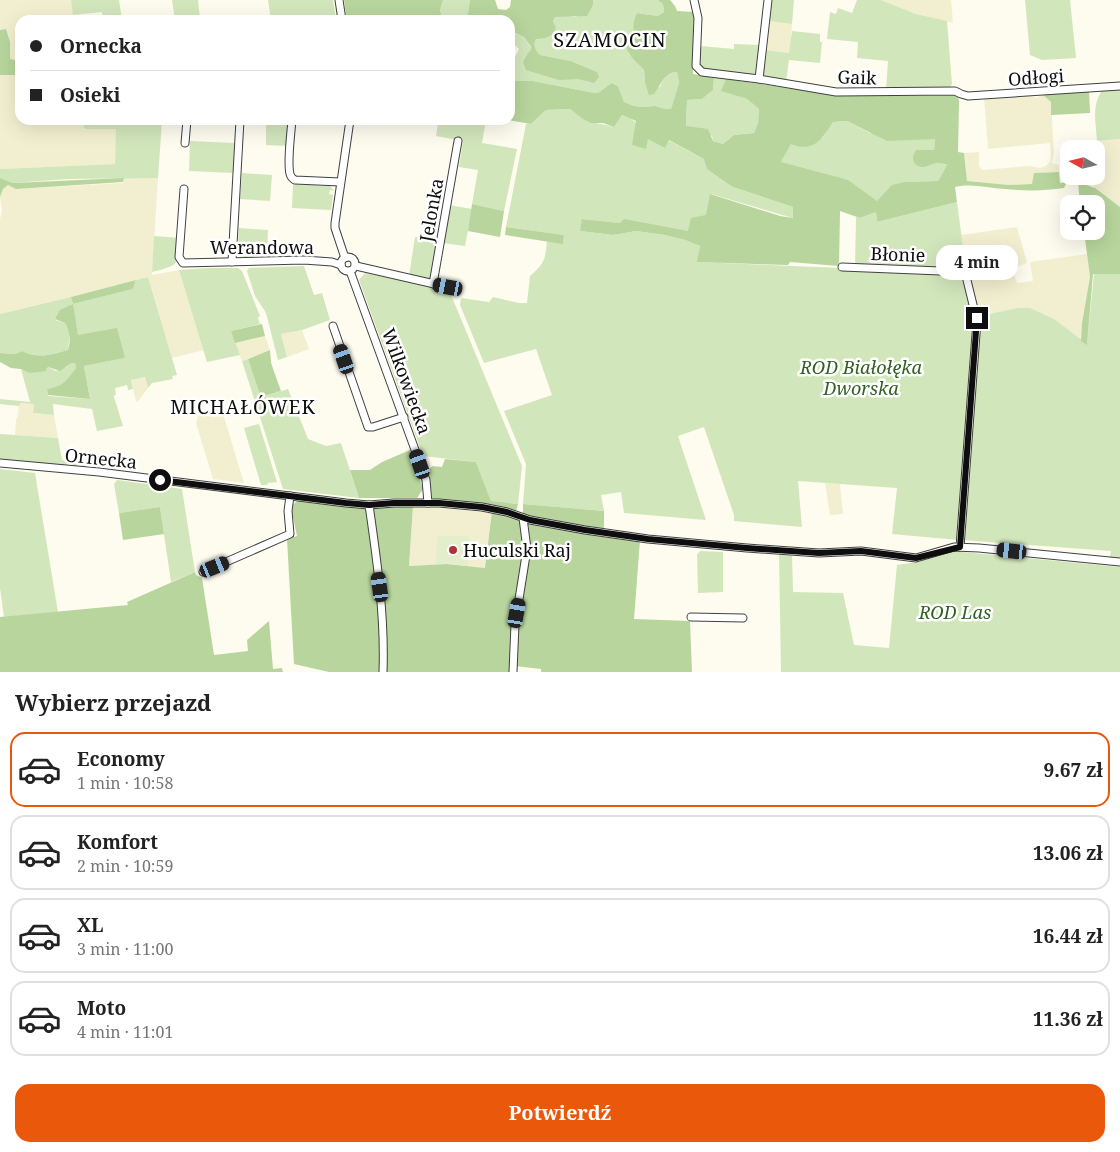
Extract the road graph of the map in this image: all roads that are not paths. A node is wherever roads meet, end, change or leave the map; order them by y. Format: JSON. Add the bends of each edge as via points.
{"nodes":[{"id":1,"x":339,"y":0,"type":"edge"},
{"id":2,"x":694,"y":0,"type":"edge"},
{"id":3,"x":768,"y":0,"type":"edge"},
{"id":4,"x":341,"y":15,"type":"edge"},
{"id":5,"x":759,"y":79,"type":"junction"},
{"id":6,"x":1120,"y":86,"type":"edge"},
{"id":7,"x":955,"y":91,"type":"joint"},
{"id":8,"x":187,"y":125,"type":"edge"},
{"id":9,"x":240,"y":125,"type":"edge"},
{"id":10,"x":292,"y":125,"type":"edge"},
{"id":11,"x":349,"y":125,"type":"edge"},
{"id":12,"x":458,"y":141,"type":"dead end"},
{"id":13,"x":185,"y":143,"type":"dead end"},
{"id":14,"x":340,"y":182,"type":"junction"},
{"id":15,"x":184,"y":190,"type":"dead end"},
{"id":16,"x":345,"y":258,"type":"junction"},
{"id":17,"x":232,"y":262,"type":"junction"},
{"id":18,"x":341,"y":265,"type":"junction"},
{"id":19,"x":842,"y":267,"type":"dead end"},
{"id":20,"x":353,"y":269,"type":"junction"},
{"id":21,"x":433,"y":284,"type":"junction"},
{"id":22,"x":452,"y":288,"type":"dead end"},
{"id":23,"x":333,"y":326,"type":"dead end"},
{"id":24,"x":404,"y":416,"type":"junction"},
{"id":25,"x":0,"y":462,"type":"edge"},
{"id":26,"x":290,"y":496,"type":"junction"},
{"id":27,"x":428,"y":503,"type":"junction"},
{"id":28,"x":369,"y":505,"type":"junction"},
{"id":29,"x":524,"y":518,"type":"junction"},
{"id":30,"x":960,"y":547,"type":"junction"},
{"id":31,"x":1120,"y":562,"type":"edge"},
{"id":32,"x":203,"y":572,"type":"dead end"},
{"id":33,"x":691,"y":617,"type":"dead end"},
{"id":34,"x":742,"y":618,"type":"dead end"},
{"id":35,"x":383,"y":672,"type":"edge"},
{"id":36,"x":513,"y":672,"type":"edge"}],
"edges":[{"from":1,"to":4,"type":"street"},
{"from":2,"to":5,"type":"street","name":"Gaik","via":[[698,18],[696,66],[702,72]]},
{"from":3,"to":5,"type":"street"},
{"from":5,"to":7,"type":"street","name":"Gaik","via":[[836,92]]},
{"from":6,"to":7,"type":"street","name":"Odłogi","via":[[968,96]]},
{"from":8,"to":13,"type":"street"},
{"from":9,"to":17,"type":"street"},
{"from":10,"to":14,"type":"street","via":[[289,165],[292,178]]},
{"from":11,"to":14,"type":"street"},
{"from":12,"to":21,"type":"street","name":"Jelonka"},
{"from":14,"to":16,"type":"street","via":[[335,228]]},
{"from":15,"to":17,"type":"street","name":"Werandowa","via":[[179,257],[183,263]]},
{"from":16,"to":18,"type":"street"},
{"from":16,"to":20,"type":"street","via":[[353,258]]},
{"from":17,"to":18,"type":"street","name":"Werandowa","via":[[304,260]]},
{"from":18,"to":20,"type":"street","via":[[345,271]]},
{"from":19,"to":30,"type":"street","name":"Błonie","via":[[964,271],[977,318]]},
{"from":20,"to":21,"type":"street"},
{"from":20,"to":24,"type":"street","name":"Wilkowiecka"},
{"from":21,"to":22,"type":"street"},
{"from":23,"to":24,"type":"street","via":[[368,427]]},
{"from":24,"to":27,"type":"street","name":"Wilkowiecka","via":[[426,480]]},
{"from":25,"to":26,"type":"street","name":"Ornecka"},
{"from":26,"to":28,"type":"street","name":"Ornecka"},
{"from":26,"to":32,"type":"street","via":[[290,534]]},
{"from":27,"to":28,"type":"street","name":"Ornecka"},
{"from":27,"to":29,"type":"street","name":"Ornecka","via":[[496,509]]},
{"from":28,"to":35,"type":"street","via":[[380,587]]},
{"from":29,"to":30,"type":"street","name":"Ornecka","via":[[632,537],[819,553],[861,551],[916,558]]},
{"from":29,"to":36,"type":"street","via":[[527,549],[515,624]]},
{"from":30,"to":31,"type":"street","name":"Ornecka"},
{"from":33,"to":34,"type":"street"}]}
